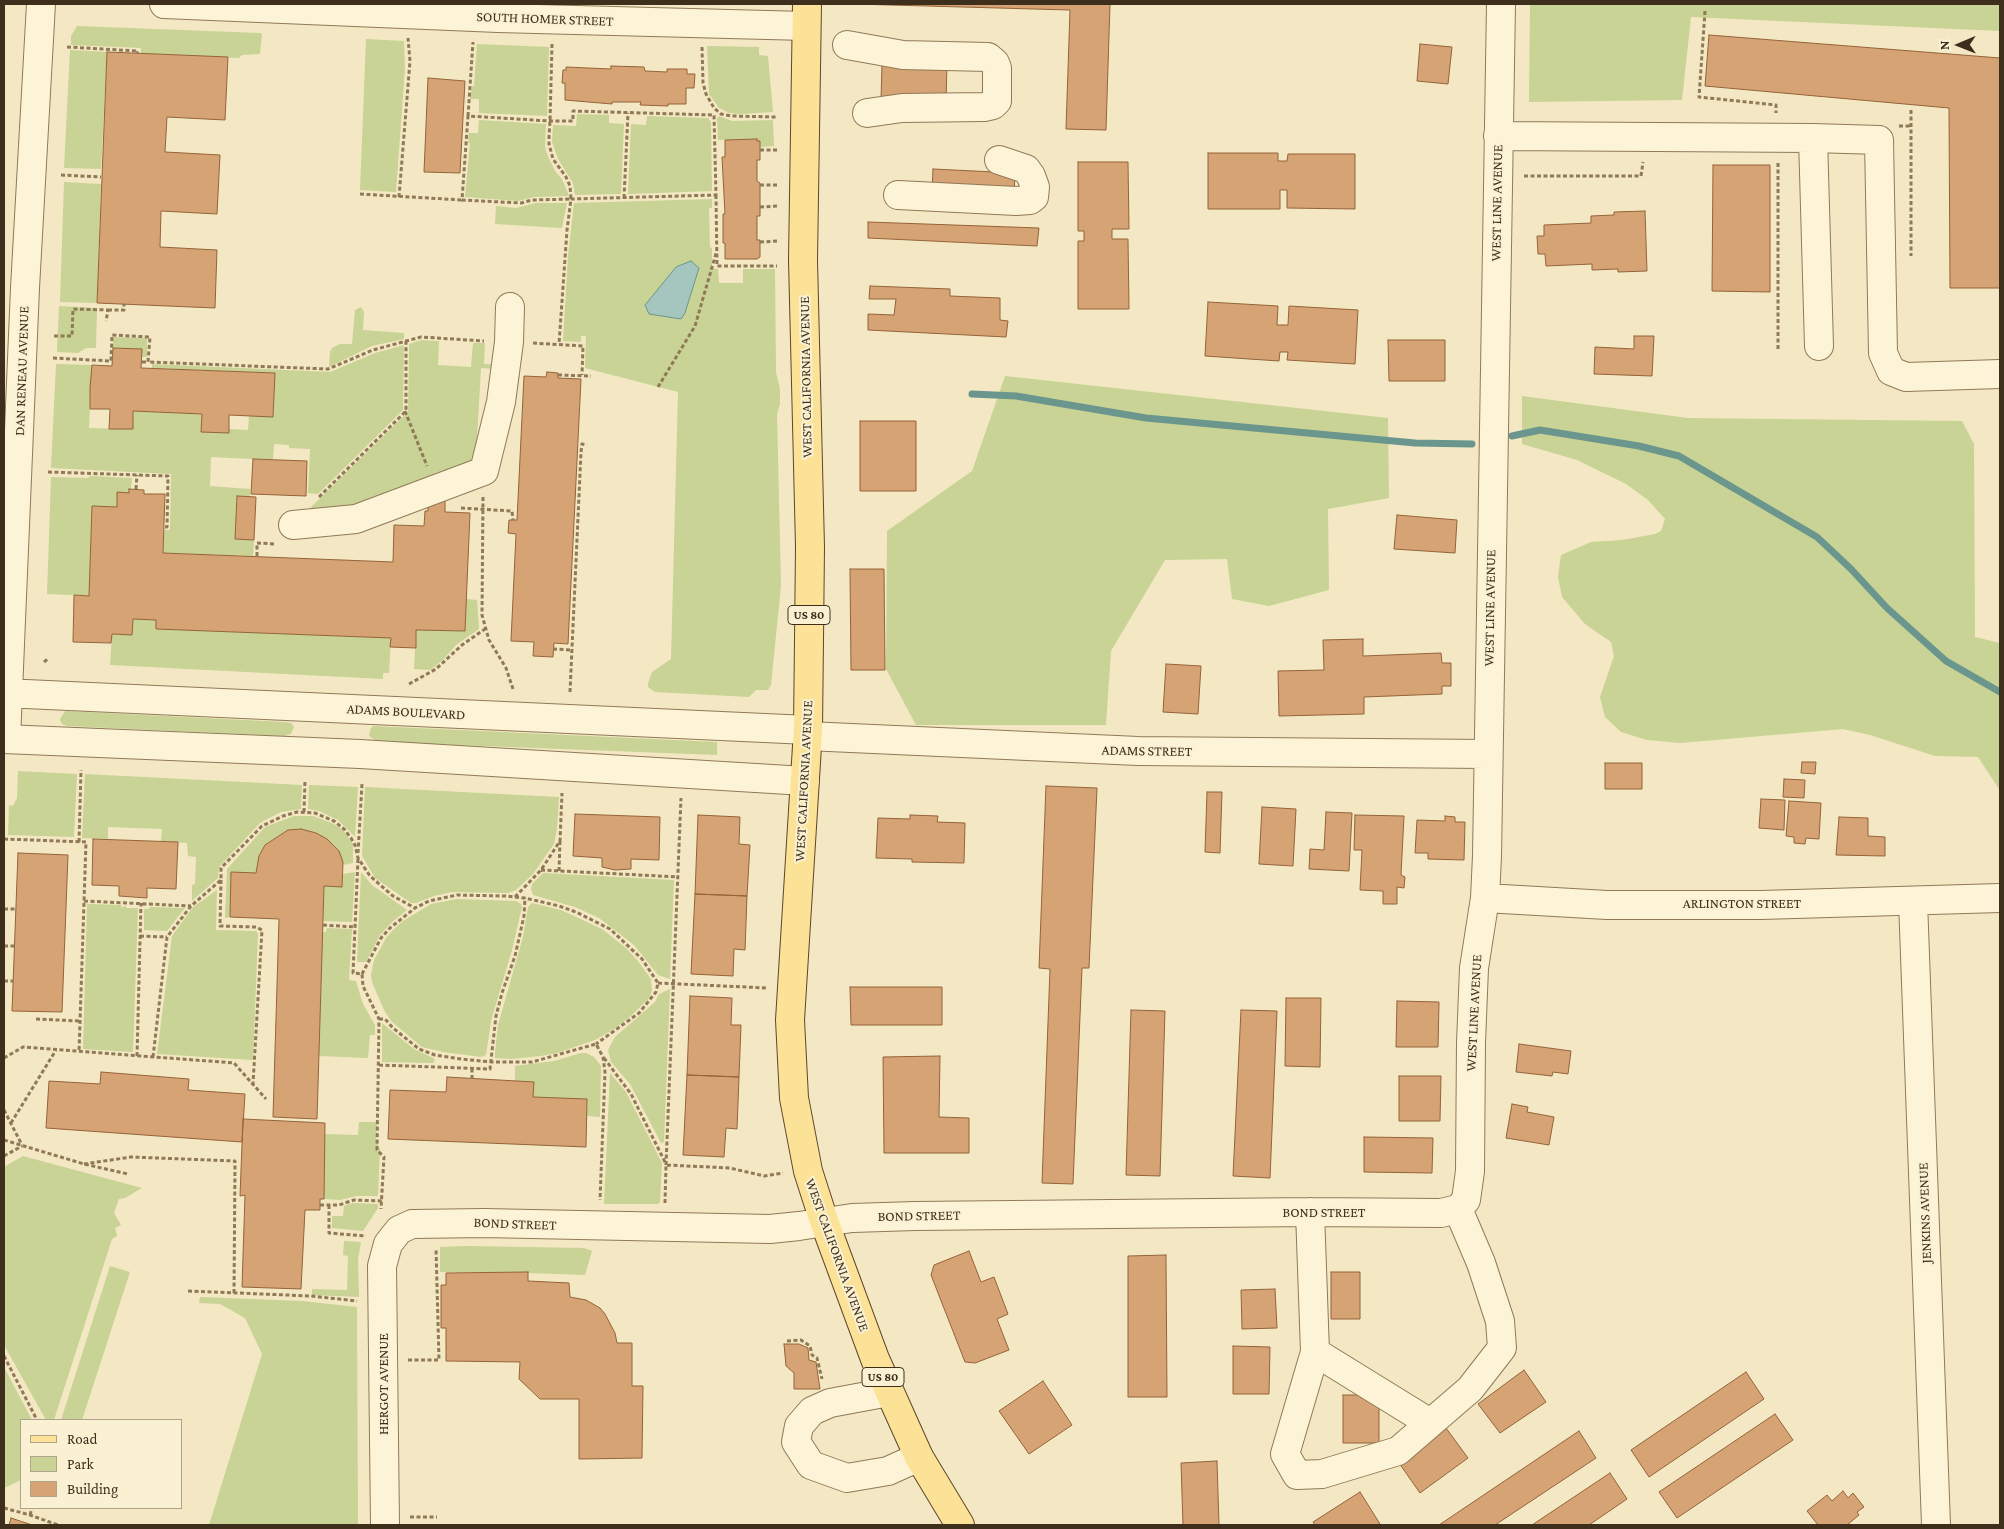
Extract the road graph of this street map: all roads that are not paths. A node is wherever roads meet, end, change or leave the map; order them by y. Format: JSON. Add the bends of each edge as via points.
{"nodes":[{"id":1,"x":41,"y":4,"type":"edge"},
{"id":2,"x":164,"y":4,"type":"edge"},
{"id":3,"x":1502,"y":4,"type":"edge"},
{"id":4,"x":807,"y":15,"type":"edge"},
{"id":5,"x":846,"y":45,"type":"dead end"},
{"id":6,"x":867,"y":113,"type":"dead end"},
{"id":7,"x":1498,"y":136,"type":"junction"},
{"id":8,"x":1813,"y":138,"type":"junction"},
{"id":9,"x":999,"y":160,"type":"dead end"},
{"id":10,"x":898,"y":195,"type":"dead end"},
{"id":11,"x":14,"y":288,"type":"edge"},
{"id":12,"x":510,"y":307,"type":"dead end"},
{"id":13,"x":1819,"y":346,"type":"dead end"},
{"id":14,"x":2000,"y":374,"type":"edge"},
{"id":15,"x":293,"y":525,"type":"road end"},
{"id":16,"x":6,"y":693,"type":"edge"},
{"id":17,"x":808,"y":733,"type":"junction"},
{"id":18,"x":5,"y":739,"type":"edge"},
{"id":19,"x":1488,"y":754,"type":"junction"},
{"id":20,"x":806,"y":781,"type":"junction"},
{"id":21,"x":1485,"y":898,"type":"junction"},
{"id":22,"x":2000,"y":898,"type":"edge"},
{"id":23,"x":1913,"y":901,"type":"junction"},
{"id":24,"x":1458,"y":1208,"type":"junction"},
{"id":25,"x":1310,"y":1212,"type":"junction"},
{"id":26,"x":824,"y":1221,"type":"junction"},
{"id":27,"x":377,"y":1240,"type":"joint"},
{"id":28,"x":1315,"y":1352,"type":"junction"},
{"id":29,"x":889,"y":1392,"type":"junction"},
{"id":30,"x":1430,"y":1423,"type":"junction"},
{"id":31,"x":919,"y":1457,"type":"junction"},
{"id":32,"x":394,"y":1521,"type":"edge"},
{"id":33,"x":960,"y":1525,"type":"edge"},
{"id":34,"x":1936,"y":1525,"type":"edge"}],
"edges":[{"from":1,"to":11,"type":"street","name":"DAN RENEAU AVENUE"},
{"from":2,"to":4,"type":"street","name":"SOUTH HOMER STREET","via":[[498,18]]},
{"from":3,"to":7,"type":"street","name":"WEST LINE AVENUE"},
{"from":4,"to":17,"type":"main road","name":"WEST CALIFORNIA AVENUE","number":"US 80","via":[[803,260],[810,548]]},
{"from":5,"to":6,"type":"street","via":[[903,55],[988,58],[997,68],[997,101],[994,105],[984,108],[902,108]]},
{"from":7,"to":8,"type":"street"},
{"from":7,"to":19,"type":"street","name":"WEST LINE AVENUE"},
{"from":8,"to":13,"type":"street"},
{"from":8,"to":14,"type":"street","via":[[1879,140],[1883,353],[1891,371],[1906,377]]},
{"from":9,"to":10,"type":"street","via":[[1026,169],[1031,176],[1034,197],[1016,201]]},
{"from":11,"to":16,"type":"street","name":"DAN RENEAU AVENUE"},
{"from":12,"to":15,"type":"street","via":[[501,402],[484,471],[356,518]]},
{"from":16,"to":17,"type":"street","name":"ADAMS BOULEVARD"},
{"from":16,"to":18,"type":"street","name":"DAN RENEAU AVENUE"},
{"from":17,"to":19,"type":"street","name":"ADAMS STREET","via":[[1138,751]]},
{"from":17,"to":20,"type":"main road","name":"WEST CALIFORNIA AVENUE","number":"US 80"},
{"from":18,"to":20,"type":"street","via":[[360,754]]},
{"from":19,"to":21,"type":"street","name":"WEST LINE AVENUE"},
{"from":20,"to":26,"type":"main road","name":"WEST CALIFORNIA AVENUE","number":"US 80","via":[[790,1020],[794,1098],[808,1171]]},
{"from":21,"to":23,"type":"street","name":"ARLINGTON STREET","via":[[1608,905]]},
{"from":21,"to":24,"type":"street","name":"WEST LINE AVENUE","via":[[1474,968],[1470,1172],[1466,1200]]},
{"from":22,"to":23,"type":"street","name":"ARLINGTON STREET"},
{"from":23,"to":34,"type":"street","name":"JENKINS AVENUE"},
{"from":24,"to":25,"type":"street","name":"BOND STREET","via":[[1441,1213]]},
{"from":24,"to":30,"type":"street","via":[[1500,1321],[1502,1348],[1470,1389]]},
{"from":25,"to":26,"type":"street","name":"BOND STREET","via":[[915,1216]]},
{"from":25,"to":28,"type":"street"},
{"from":26,"to":27,"type":"street","name":"BOND STREET","via":[[770,1229],[412,1224]]},
{"from":26,"to":29,"type":"main road","name":"WEST CALIFORNIA AVENUE","number":"US 80"},
{"from":27,"to":32,"type":"street","name":"HERGOT AVENUE","via":[[382,1266]]},
{"from":28,"to":30,"type":"street"},
{"from":28,"to":30,"type":"street","via":[[1285,1454],[1297,1475],[1322,1474],[1398,1451]]},
{"from":29,"to":31,"type":"main road","name":"WEST CALIFORNIA AVENUE","number":"US 80"},
{"from":29,"to":31,"type":"street","via":[[830,1403],[812,1411],[799,1426],[796,1442],[810,1465],[847,1478],[888,1471]]},
{"from":31,"to":33,"type":"main road","name":"WEST CALIFORNIA AVENUE","number":"US 80"}]}
